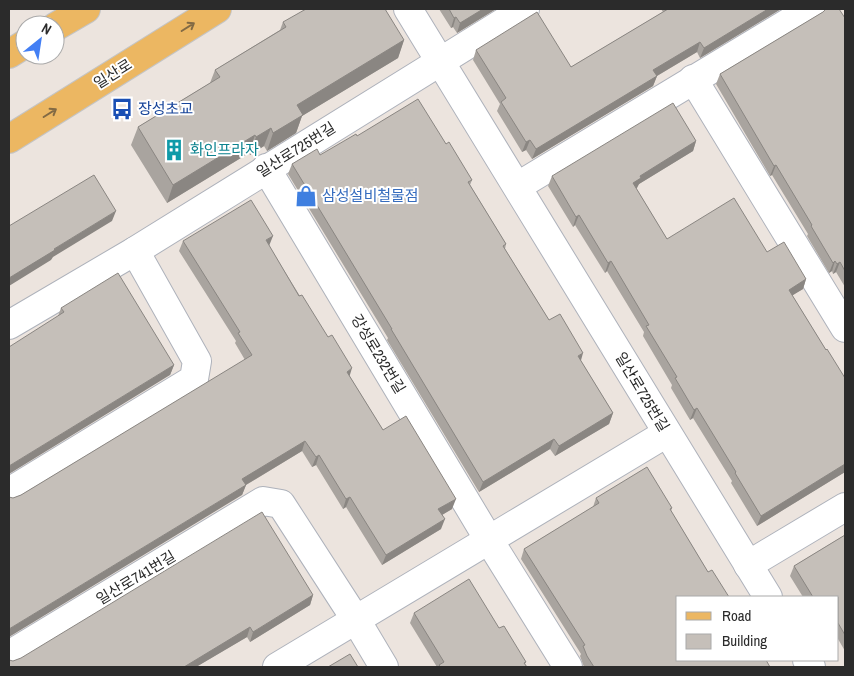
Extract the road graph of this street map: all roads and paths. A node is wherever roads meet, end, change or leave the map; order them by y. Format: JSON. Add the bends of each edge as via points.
{"nodes":[{"id":1,"x":86,"y":9,"type":"edge"},
{"id":2,"x":218,"y":9,"type":"edge"},
{"id":3,"x":408,"y":9,"type":"edge"},
{"id":4,"x":525,"y":9,"type":"edge"},
{"id":5,"x":811,"y":9,"type":"edge"},
{"id":6,"x":65,"y":21,"type":"edge"},
{"id":7,"x":439,"y":62,"type":"junction"},
{"id":8,"x":693,"y":79,"type":"junction"},
{"id":9,"x":9,"y":139,"type":"edge"},
{"id":10,"x":266,"y":168,"type":"junction"},
{"id":11,"x":518,"y":186,"type":"junction"},
{"id":12,"x":145,"y":245,"type":"junction"},
{"id":13,"x":9,"y":325,"type":"edge"},
{"id":14,"x":845,"y":328,"type":"edge"},
{"id":15,"x":667,"y":433,"type":"junction"},
{"id":16,"x":9,"y":492,"type":"edge"},
{"id":17,"x":845,"y":506,"type":"edge"},
{"id":18,"x":489,"y":540,"type":"junction"},
{"id":19,"x":748,"y":565,"type":"junction"},
{"id":20,"x":767,"y":596,"type":"edge"},
{"id":21,"x":356,"y":620,"type":"junction"},
{"id":22,"x":9,"y":655,"type":"edge"},
{"id":23,"x":277,"y":667,"type":"edge"},
{"id":24,"x":384,"y":667,"type":"edge"},
{"id":25,"x":568,"y":667,"type":"edge"}],
"edges":[{"from":1,"to":6,"type":"main road"},
{"from":9,"to":2,"type":"main road","name":"일산로","one_way":true},
{"from":3,"to":7,"type":"street","name":"일산로725번길"},
{"from":4,"to":7,"type":"street","name":"일산로725번길"},
{"from":5,"to":8,"type":"street"},
{"from":7,"to":10,"type":"street","name":"일산로725번길"},
{"from":7,"to":11,"type":"street","name":"일산로725번길"},
{"from":8,"to":11,"type":"street"},
{"from":8,"to":14,"type":"street"},
{"from":10,"to":12,"type":"street","name":"일산로725번길"},
{"from":10,"to":18,"type":"street","name":"강성로232번길"},
{"from":11,"to":15,"type":"street","name":"일산로725번길"},
{"from":12,"to":13,"type":"street"},
{"from":12,"to":16,"type":"street","via":[[196,361],[194,379]]},
{"from":15,"to":18,"type":"street"},
{"from":15,"to":19,"type":"street","name":"일산로725번길"},
{"from":17,"to":19,"type":"street"},
{"from":18,"to":21,"type":"street"},
{"from":18,"to":25,"type":"street","name":"강성로232번길"},
{"from":19,"to":20,"type":"street","name":"일산로725번길"},
{"from":21,"to":22,"type":"street","name":"일산로741번길","via":[[281,504],[263,500]]},
{"from":21,"to":23,"type":"street"},
{"from":21,"to":24,"type":"street"}]}
